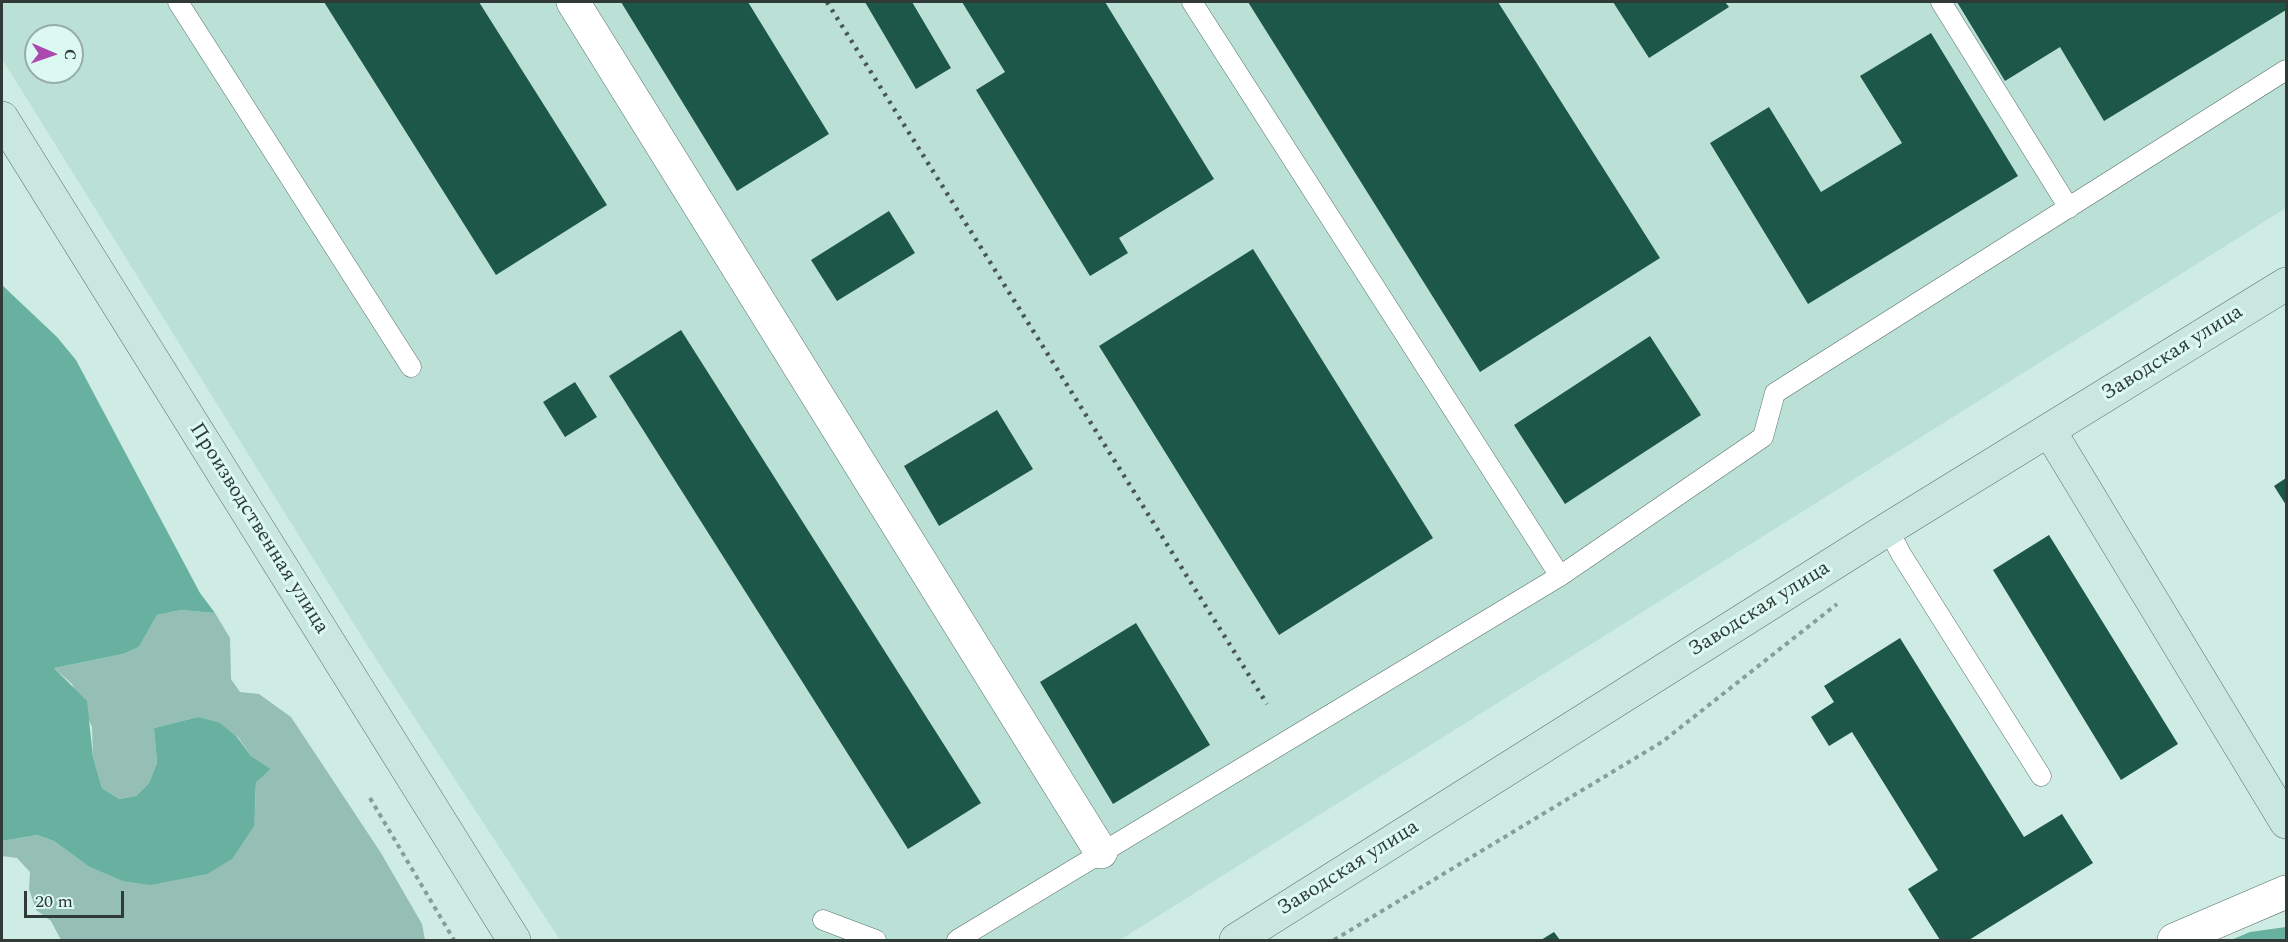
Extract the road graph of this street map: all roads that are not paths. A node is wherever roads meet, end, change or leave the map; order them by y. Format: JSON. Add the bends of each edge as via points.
{"nodes":[{"id":1,"x":178,"y":2,"type":"edge"},
{"id":2,"x":573,"y":2,"type":"edge"},
{"id":3,"x":1192,"y":2,"type":"edge"},
{"id":4,"x":1941,"y":2,"type":"edge"},
{"id":5,"x":2286,"y":70,"type":"edge"},
{"id":6,"x":2,"y":118,"type":"edge"},
{"id":7,"x":2069,"y":208,"type":"junction"},
{"id":8,"x":2286,"y":284,"type":"edge"},
{"id":9,"x":411,"y":367,"type":"dead end"},
{"id":10,"x":2049,"y":430,"type":"junction"},
{"id":11,"x":1888,"y":529,"type":"junction"},
{"id":12,"x":1560,"y":576,"type":"junction"},
{"id":13,"x":2040,"y":776,"type":"dead end"},
{"id":14,"x":2286,"y":822,"type":"edge"},
{"id":15,"x":1101,"y":852,"type":"junction"},
{"id":16,"x":2286,"y":892,"type":"edge"},
{"id":17,"x":823,"y":920,"type":"dead end"},
{"id":18,"x":514,"y":940,"type":"edge"},
{"id":19,"x":876,"y":940,"type":"edge"},
{"id":20,"x":957,"y":940,"type":"edge"},
{"id":21,"x":1236,"y":940,"type":"edge"},
{"id":22,"x":2174,"y":940,"type":"edge"}],
"edges":[{"from":1,"to":9,"type":"lane"},
{"from":2,"to":15,"type":"street"},
{"from":3,"to":12,"type":"lane"},
{"from":4,"to":7,"type":"lane"},
{"from":5,"to":7,"type":"lane"},
{"from":6,"to":18,"type":"main road","name":"Производственная улица"},
{"from":7,"to":12,"type":"lane","via":[[1775,393],[1763,437]]},
{"from":8,"to":10,"type":"main road","name":"Заводская улица"},
{"from":10,"to":11,"type":"main road","name":"Заводская улица"},
{"from":10,"to":14,"type":"main road"},
{"from":11,"to":13,"type":"lane"},
{"from":11,"to":21,"type":"main road","name":"Заводская улица"},
{"from":12,"to":15,"type":"lane"},
{"from":15,"to":20,"type":"lane"},
{"from":16,"to":22,"type":"street"},
{"from":17,"to":19,"type":"lane"}]}
